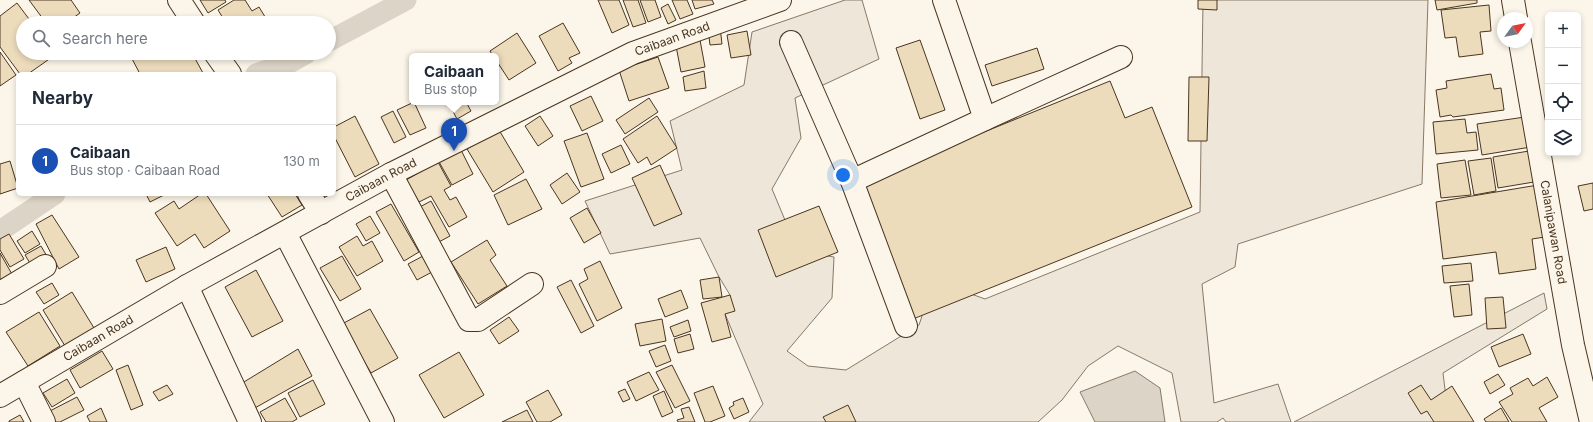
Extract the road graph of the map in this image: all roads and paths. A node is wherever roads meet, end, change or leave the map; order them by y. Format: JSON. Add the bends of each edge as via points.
{"nodes":[{"id":1,"x":180,"y":0,"type":"edge"},
{"id":2,"x":780,"y":0,"type":"edge"},
{"id":3,"x":944,"y":0,"type":"edge"},
{"id":4,"x":1513,"y":0,"type":"edge"},
{"id":5,"x":1515,"y":12,"type":"edge"},
{"id":6,"x":190,"y":16,"type":"edge"},
{"id":7,"x":792,"y":42,"type":"dead end"},
{"id":8,"x":1521,"y":48,"type":"edge"},
{"id":9,"x":1121,"y":57,"type":"dead end"},
{"id":10,"x":220,"y":60,"type":"edge"},
{"id":11,"x":229,"y":72,"type":"edge"},
{"id":12,"x":985,"y":119,"type":"junction"},
{"id":13,"x":391,"y":174,"type":"junction"},
{"id":14,"x":852,"y":182,"type":"junction"},
{"id":15,"x":310,"y":196,"type":"edge"},
{"id":16,"x":321,"y":213,"type":"junction"},
{"id":17,"x":285,"y":233,"type":"junction"},
{"id":18,"x":45,"y":266,"type":"dead end"},
{"id":19,"x":532,"y":284,"type":"dead end"},
{"id":20,"x":187,"y":286,"type":"junction"},
{"id":21,"x":0,"y":294,"type":"edge"},
{"id":22,"x":906,"y":326,"type":"dead end"},
{"id":23,"x":24,"y":382,"type":"junction"},
{"id":24,"x":0,"y":396,"type":"edge"},
{"id":25,"x":44,"y":422,"type":"edge"},
{"id":26,"x":250,"y":422,"type":"edge"},
{"id":27,"x":383,"y":422,"type":"edge"},
{"id":28,"x":1591,"y":422,"type":"edge"}],
"edges":[{"from":1,"to":6,"type":"street"},
{"from":2,"to":13,"type":"street","name":"Caibaan Road","via":[[633,53]]},
{"from":3,"to":12,"type":"street"},
{"from":4,"to":5,"type":"street"},
{"from":7,"to":14,"type":"street"},
{"from":8,"to":28,"type":"street","name":"Calanipawan Road","via":[[1573,346]]},
{"from":9,"to":12,"type":"street"},
{"from":10,"to":11,"type":"street"},
{"from":12,"to":14,"type":"street"},
{"from":13,"to":16,"type":"street","name":"Caibaan Road"},
{"from":13,"to":19,"type":"street","via":[[468,320],[478,320]]},
{"from":14,"to":22,"type":"street"},
{"from":15,"to":16,"type":"street"},
{"from":16,"to":17,"type":"street","name":"Caibaan Road"},
{"from":17,"to":20,"type":"street","name":"Caibaan Road"},
{"from":17,"to":27,"type":"street"},
{"from":18,"to":21,"type":"street"},
{"from":20,"to":23,"type":"street","name":"Caibaan Road"},
{"from":20,"to":26,"type":"street"},
{"from":23,"to":24,"type":"street","name":"Caibaan Road"},
{"from":23,"to":25,"type":"street"}]}
